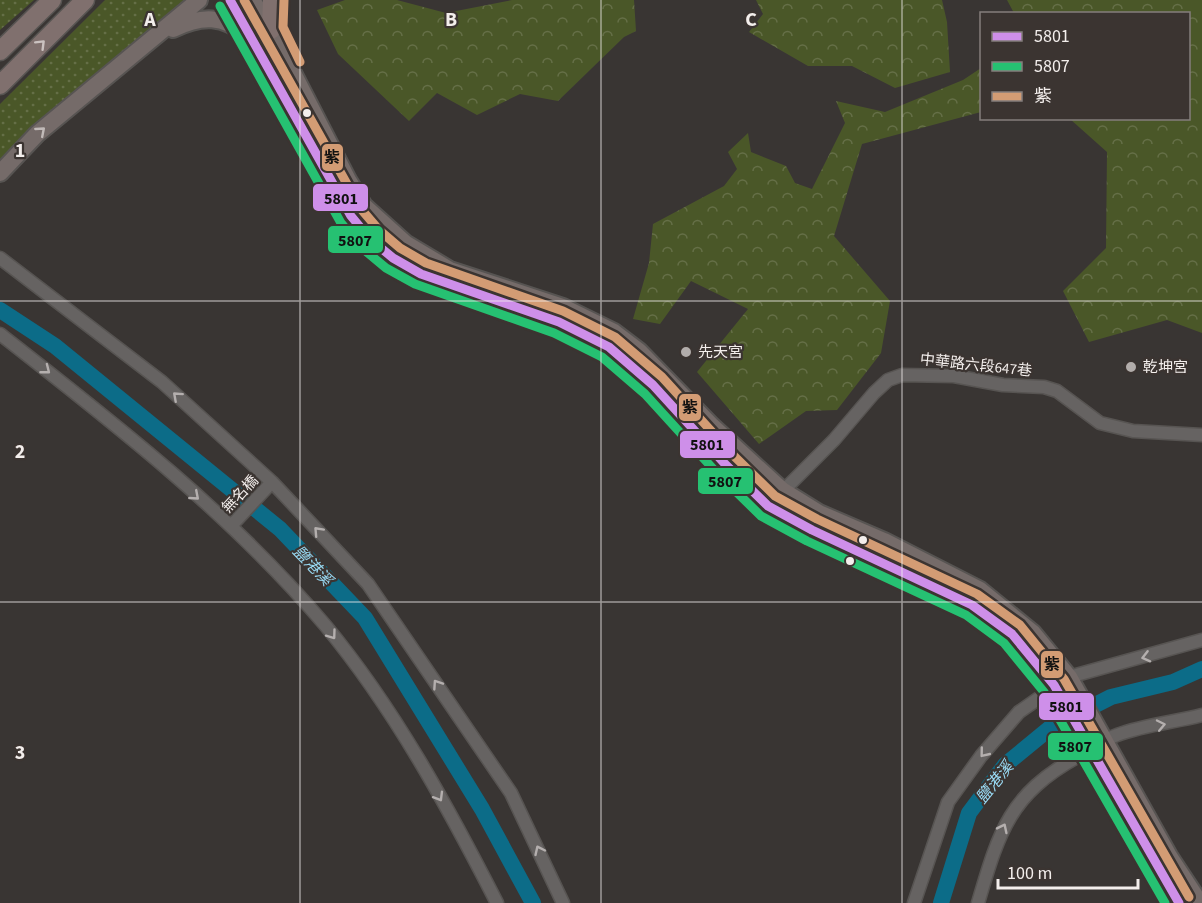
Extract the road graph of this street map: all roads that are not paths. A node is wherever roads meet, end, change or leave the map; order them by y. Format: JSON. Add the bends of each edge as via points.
{"nodes":[{"id":1,"x":52,"y":0,"type":"edge"},
{"id":2,"x":85,"y":0,"type":"edge"},
{"id":3,"x":200,"y":0,"type":"edge"},
{"id":4,"x":230,"y":0,"type":"edge"},
{"id":5,"x":252,"y":0,"type":"edge"},
{"id":6,"x":272,"y":0,"type":"edge"},
{"id":7,"x":271,"y":30,"type":"junction"},
{"id":8,"x":257,"y":44,"type":"junction"},
{"id":9,"x":0,"y":51,"type":"edge"},
{"id":10,"x":123,"y":63,"type":"junction"},
{"id":11,"x":0,"y":85,"type":"edge"},
{"id":12,"x":0,"y":173,"type":"edge"},
{"id":13,"x":0,"y":258,"type":"edge"},
{"id":14,"x":0,"y":334,"type":"edge"},
{"id":15,"x":1202,"y":435,"type":"edge"},
{"id":16,"x":272,"y":482,"type":"junction"},
{"id":17,"x":782,"y":489,"type":"junction"},
{"id":18,"x":768,"y":506,"type":"junction"},
{"id":19,"x":231,"y":526,"type":"junction"},
{"id":20,"x":1202,"y":640,"type":"edge"},
{"id":21,"x":1062,"y":681,"type":"junction"},
{"id":22,"x":1202,"y":715,"type":"edge"},
{"id":23,"x":1098,"y":745,"type":"junction"},
{"id":24,"x":497,"y":903,"type":"edge"},
{"id":25,"x":563,"y":903,"type":"edge"},
{"id":26,"x":914,"y":903,"type":"edge"},
{"id":27,"x":978,"y":903,"type":"edge"},
{"id":28,"x":1179,"y":903,"type":"edge"},
{"id":29,"x":1200,"y":903,"type":"edge"}],
"edges":[{"from":1,"to":9,"type":"highway"},
{"from":11,"to":2,"type":"highway","one_way":true},
{"from":3,"to":10,"type":"main road"},
{"from":4,"to":8,"type":"main road"},
{"from":5,"to":7,"type":"main road"},
{"from":6,"to":7,"type":"highway"},
{"from":7,"to":17,"type":"main road","via":[[348,180],[382,225],[420,254],[450,270],[563,307],[614,332],[639,351],[712,426]]},
{"from":8,"to":10,"type":"main road","via":[[237,27],[216,18],[192,20]]},
{"from":8,"to":18,"type":"main road","via":[[336,193],[370,239],[421,274],[559,322],[609,347],[653,385]]},
{"from":12,"to":10,"type":"main road","one_way":true,"via":[[37,134]]},
{"from":16,"to":13,"type":"street","one_way":true,"via":[[162,382]]},
{"from":14,"to":19,"type":"street","one_way":true,"via":[[96,409]]},
{"from":15,"to":17,"type":"street","name":"中華路六段647巷","via":[[1133,431],[1100,423],[1057,391],[1044,387],[954,376],[903,375],[888,380],[874,393],[834,441]]},
{"from":16,"to":19,"type":"street","name":"無名橋"},
{"from":25,"to":16,"type":"street","one_way":true,"via":[[511,793],[374,594]]},
{"from":17,"to":18,"type":"street","name":"中華路六段647巷"},
{"from":17,"to":21,"type":"main road","via":[[819,513],[980,590],[1033,633]]},
{"from":18,"to":21,"type":"main road","via":[[972,605],[1012,634]]},
{"from":19,"to":24,"type":"street","one_way":true,"via":[[326,626],[390,716],[464,838]]},
{"from":20,"to":21,"type":"street","one_way":true},
{"from":21,"to":23,"type":"main road"},
{"from":21,"to":26,"type":"street","one_way":true,"via":[[1019,712],[948,802]]},
{"from":23,"to":22,"type":"street","one_way":true,"via":[[1119,734]]},
{"from":27,"to":23,"type":"street","one_way":true,"via":[[998,839],[1023,796],[1044,777]]},
{"from":23,"to":28,"type":"main road"},
{"from":23,"to":29,"type":"main road"}]}
